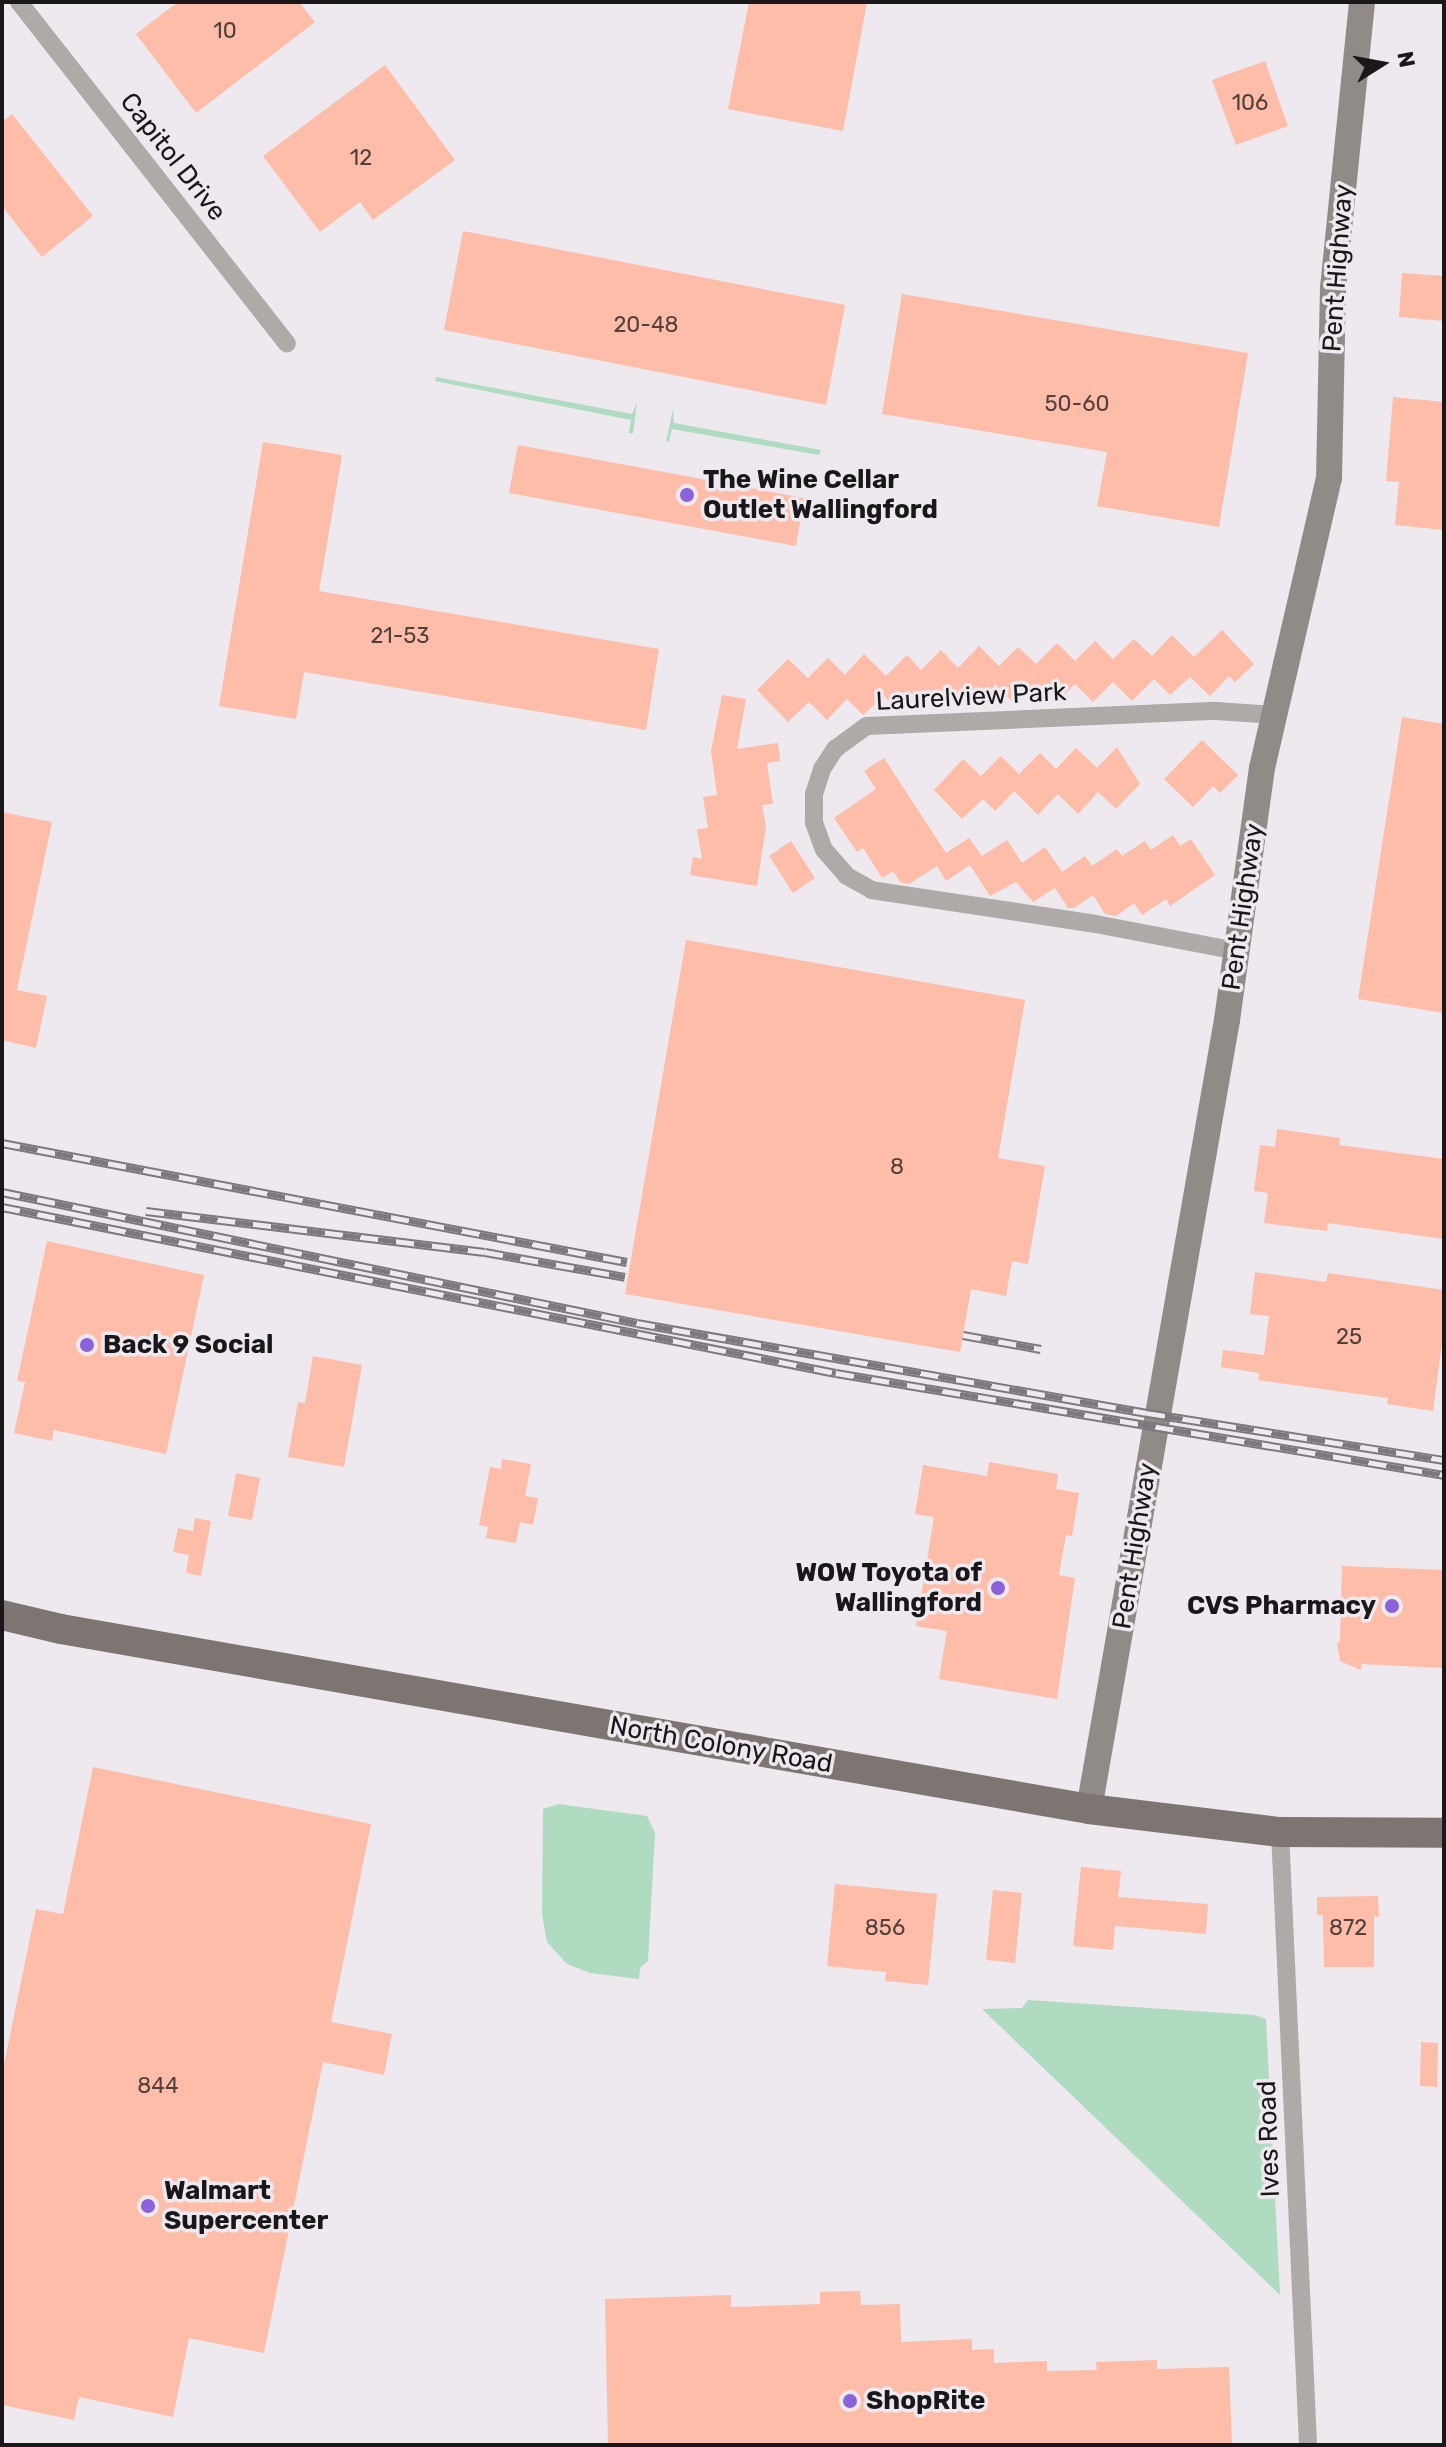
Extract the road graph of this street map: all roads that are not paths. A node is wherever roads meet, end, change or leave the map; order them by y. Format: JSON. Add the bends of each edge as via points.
{"nodes":[{"id":1,"x":19,"y":2,"type":"edge"},
{"id":2,"x":1362,"y":2,"type":"edge"},
{"id":3,"x":287,"y":344,"type":"dead end"},
{"id":4,"x":1274,"y":715,"type":"junction"},
{"id":5,"x":1237,"y":951,"type":"junction"},
{"id":6,"x":2,"y":1615,"type":"edge"},
{"id":7,"x":1089,"y":1809,"type":"junction"},
{"id":8,"x":1280,"y":1832,"type":"junction"},
{"id":9,"x":1444,"y":1833,"type":"edge"},
{"id":10,"x":1308,"y":2445,"type":"edge"}],
"edges":[{"from":1,"to":3,"type":"street","name":"Capitol Drive"},
{"from":2,"to":4,"type":"street","name":"Pent Highway","via":[[1333,288],[1329,478]]},
{"from":4,"to":5,"type":"street","name":"Pent Highway"},
{"from":4,"to":5,"type":"street","name":"Laurelview Park","via":[[1216,711],[867,726],[835,749],[814,794],[814,822],[824,850],[847,876],[872,890]]},
{"from":5,"to":7,"type":"street","name":"Pent Highway"},
{"from":6,"to":7,"type":"main road","name":"North Colony Road"},
{"from":7,"to":8,"type":"main road","name":"North Colony Road"},
{"from":8,"to":9,"type":"main road","name":"North Colony Road"},
{"from":8,"to":10,"type":"street","name":"Ives Road"}]}
